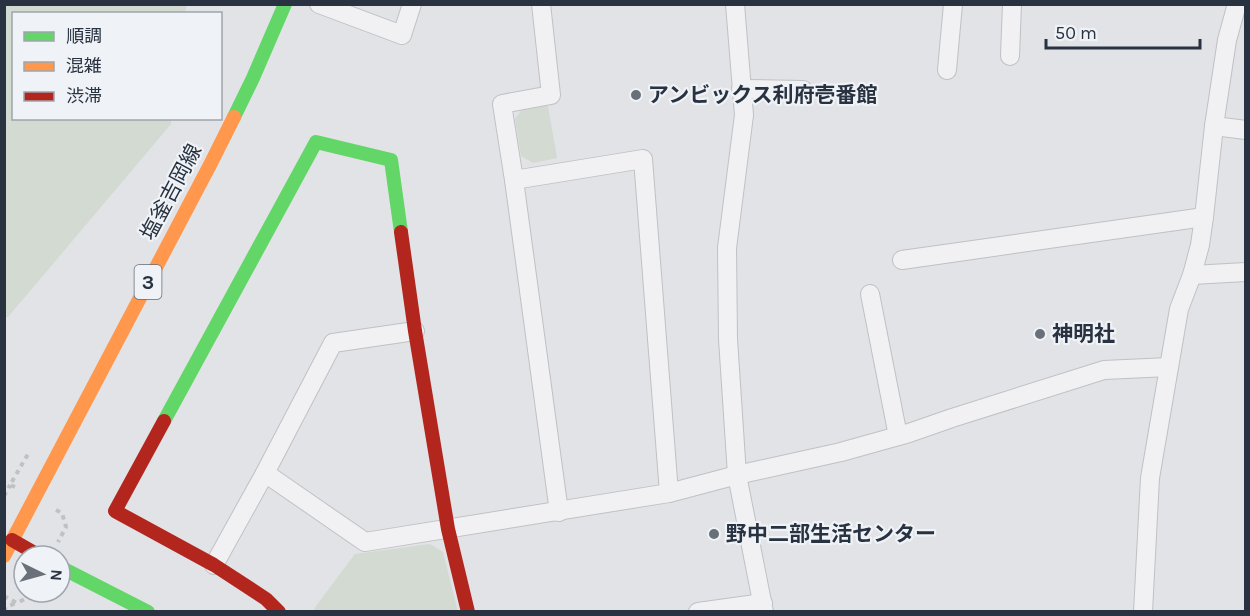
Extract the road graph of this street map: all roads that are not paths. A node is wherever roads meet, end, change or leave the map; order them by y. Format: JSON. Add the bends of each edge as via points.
{"nodes":[{"id":1,"x":285,"y":4,"type":"edge"},
{"id":2,"x":319,"y":4,"type":"edge"},
{"id":3,"x":412,"y":4,"type":"edge"},
{"id":4,"x":541,"y":4,"type":"edge"},
{"id":5,"x":735,"y":4,"type":"edge"},
{"id":6,"x":952,"y":4,"type":"edge"},
{"id":7,"x":1012,"y":4,"type":"edge"},
{"id":8,"x":1237,"y":4,"type":"edge"},
{"id":9,"x":1010,"y":56,"type":"dead end"},
{"id":10,"x":947,"y":70,"type":"dead end"},
{"id":11,"x":741,"y":89,"type":"junction"},
{"id":12,"x":803,"y":90,"type":"dead end"},
{"id":13,"x":1214,"y":126,"type":"junction"},
{"id":14,"x":1245,"y":130,"type":"edge"},
{"id":15,"x":514,"y":180,"type":"junction"},
{"id":16,"x":1204,"y":217,"type":"junction"},
{"id":17,"x":902,"y":260,"type":"dead end"},
{"id":18,"x":1245,"y":272,"type":"edge"},
{"id":19,"x":1192,"y":275,"type":"junction"},
{"id":20,"x":870,"y":294,"type":"dead end"},
{"id":21,"x":415,"y":331,"type":"junction"},
{"id":22,"x":1169,"y":367,"type":"junction"},
{"id":23,"x":898,"y":436,"type":"junction"},
{"id":24,"x":265,"y":472,"type":"junction"},
{"id":25,"x":737,"y":475,"type":"junction"},
{"id":26,"x":669,"y":494,"type":"junction"},
{"id":27,"x":559,"y":512,"type":"junction"},
{"id":28,"x":448,"y":529,"type":"junction"},
{"id":29,"x":12,"y":540,"type":"junction"},
{"id":30,"x":19,"y":544,"type":"edge"},
{"id":31,"x":4,"y":556,"type":"edge"},
{"id":32,"x":214,"y":565,"type":"junction"},
{"id":33,"x":72,"y":573,"type":"edge"},
{"id":34,"x":763,"y":607,"type":"edge"},
{"id":35,"x":148,"y":612,"type":"edge"},
{"id":36,"x":279,"y":612,"type":"edge"},
{"id":37,"x":468,"y":612,"type":"edge"},
{"id":38,"x":698,"y":612,"type":"edge"},
{"id":39,"x":1143,"y":612,"type":"edge"}],
"edges":[{"from":1,"to":29,"type":"street","name":"塩釜吉岡線","number":"3","via":[[211,163]]},
{"from":2,"to":3,"type":"street","via":[[402,35]]},
{"from":4,"to":15,"type":"street","via":[[551,95],[502,104]]},
{"from":5,"to":11,"type":"street"},
{"from":6,"to":10,"type":"street"},
{"from":7,"to":9,"type":"street"},
{"from":8,"to":13,"type":"street","via":[[1227,40]]},
{"from":11,"to":12,"type":"street"},
{"from":11,"to":25,"type":"street","via":[[744,116],[728,248],[728,339]]},
{"from":13,"to":14,"type":"street"},
{"from":13,"to":16,"type":"street"},
{"from":15,"to":26,"type":"street","via":[[643,159]]},
{"from":15,"to":27,"type":"street"},
{"from":16,"to":17,"type":"street"},
{"from":16,"to":19,"type":"street"},
{"from":18,"to":19,"type":"street"},
{"from":19,"to":22,"type":"street","via":[[1179,309]]},
{"from":20,"to":23,"type":"street"},
{"from":21,"to":24,"type":"street","via":[[333,343]]},
{"from":21,"to":28,"type":"street"},
{"from":21,"to":32,"type":"street","via":[[391,160],[316,142],[115,511]]},
{"from":22,"to":23,"type":"street","via":[[1104,370]]},
{"from":22,"to":39,"type":"street","via":[[1150,478]]},
{"from":23,"to":25,"type":"street"},
{"from":24,"to":28,"type":"street","via":[[365,542]]},
{"from":24,"to":32,"type":"street"},
{"from":25,"to":26,"type":"street"},
{"from":25,"to":34,"type":"street"},
{"from":26,"to":27,"type":"street"},
{"from":27,"to":28,"type":"street"},
{"from":28,"to":37,"type":"street"},
{"from":29,"to":30,"type":"street"},
{"from":29,"to":31,"type":"street","name":"塩釜吉岡線","number":"3"},
{"from":32,"to":36,"type":"street"},
{"from":33,"to":35,"type":"street"},
{"from":34,"to":38,"type":"street"}]}
